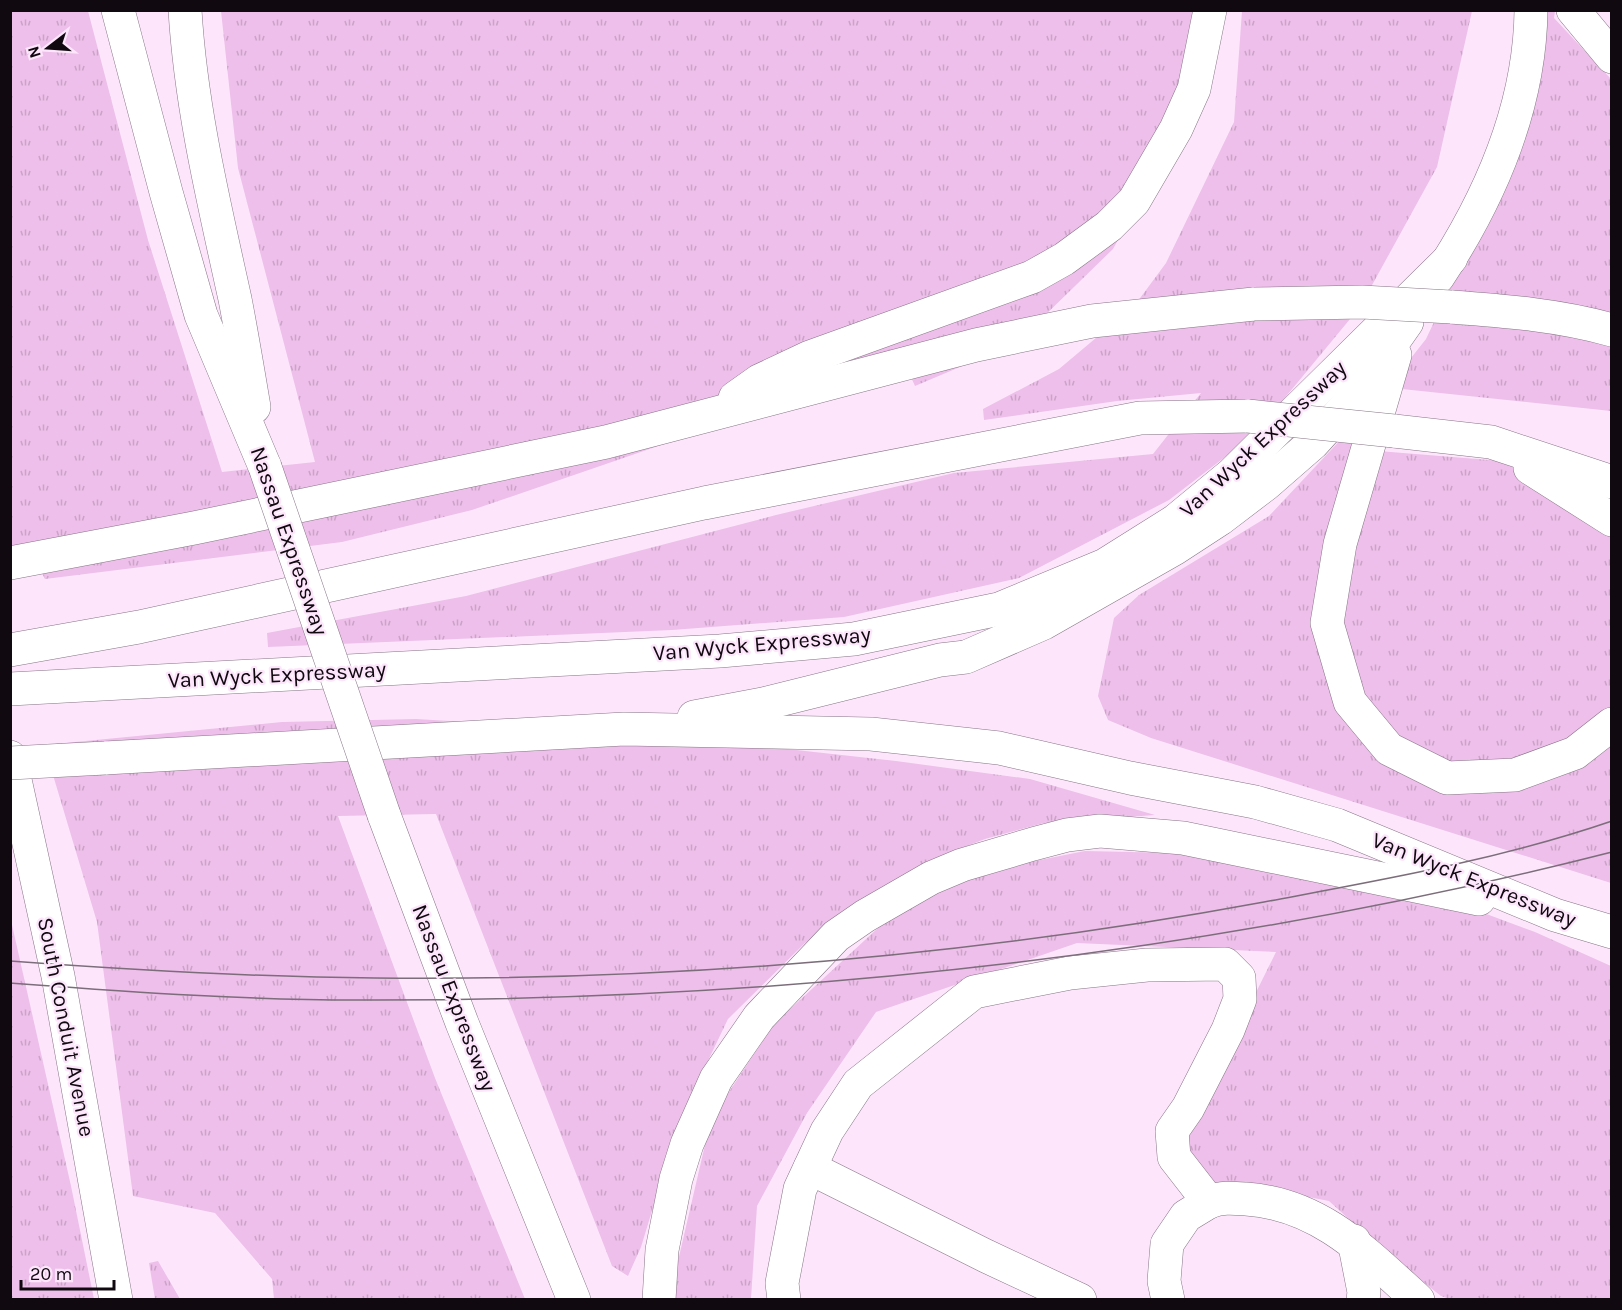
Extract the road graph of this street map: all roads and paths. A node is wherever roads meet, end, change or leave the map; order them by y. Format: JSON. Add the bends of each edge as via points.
{"nodes":[{"id":1,"x":118,"y":10,"type":"edge"},
{"id":2,"x":186,"y":10,"type":"edge"},
{"id":3,"x":1210,"y":10,"type":"edge"},
{"id":4,"x":1531,"y":10,"type":"edge"},
{"id":5,"x":1573,"y":10,"type":"edge"},
{"id":6,"x":1611,"y":57,"type":"edge"},
{"id":7,"x":1451,"y":258,"type":"junction"},
{"id":8,"x":1402,"y":330,"type":"junction"},
{"id":9,"x":1611,"y":330,"type":"edge"},
{"id":10,"x":712,"y":415,"type":"junction"},
{"id":11,"x":1491,"y":442,"type":"junction"},
{"id":12,"x":265,"y":467,"type":"junction"},
{"id":13,"x":1611,"y":482,"type":"edge"},
{"id":14,"x":1611,"y":519,"type":"edge"},
{"id":15,"x":14,"y":562,"type":"edge"},
{"id":16,"x":26,"y":648,"type":"edge"},
{"id":17,"x":10,"y":689,"type":"edge"},
{"id":18,"x":1611,"y":723,"type":"edge"},
{"id":19,"x":624,"y":729,"type":"junction"},
{"id":20,"x":10,"y":757,"type":"edge"},
{"id":21,"x":10,"y":763,"type":"edge"},
{"id":22,"x":1556,"y":915,"type":"junction"},
{"id":23,"x":1611,"y":932,"type":"edge"},
{"id":24,"x":1611,"y":951,"type":"edge"},
{"id":25,"x":810,"y":1168,"type":"junction"},
{"id":26,"x":1209,"y":1202,"type":"junction"},
{"id":27,"x":1354,"y":1241,"type":"junction"},
{"id":28,"x":1163,"y":1298,"type":"edge"},
{"id":29,"x":116,"y":1299,"type":"edge"},
{"id":30,"x":574,"y":1299,"type":"edge"},
{"id":31,"x":659,"y":1299,"type":"edge"},
{"id":32,"x":784,"y":1299,"type":"edge"},
{"id":33,"x":1080,"y":1299,"type":"edge"},
{"id":34,"x":1363,"y":1299,"type":"edge"},
{"id":35,"x":1418,"y":1299,"type":"edge"}],
"edges":[{"from":1,"to":12,"type":"main road","name":"Nassau Expressway","via":[[201,315]]},
{"from":2,"to":12,"type":"main road","via":[[188,61],[197,120]]},
{"from":3,"to":10,"type":"main road","via":[[1194,89],[1176,129],[1134,201],[1108,226],[1032,277],[810,357],[759,381]]},
{"from":4,"to":7,"type":"main road","via":[[1524,82],[1511,130],[1481,206]]},
{"from":5,"to":6,"type":"main road"},
{"from":7,"to":8,"type":"main road"},
{"from":7,"to":17,"type":"main road","name":"Van Wyck Expressway","via":[[1232,474],[1175,521],[1105,565],[999,609],[854,639],[720,651]]},
{"from":8,"to":18,"type":"main road","via":[[1340,544],[1327,623],[1350,702],[1389,749],[1447,778],[1515,775],[1575,753]]},
{"from":8,"to":19,"type":"main road","via":[[1353,399],[1313,443],[1266,484],[1174,549],[1044,623],[966,657],[763,704]]},
{"from":9,"to":10,"type":"main road","bridge":true,"via":[[1516,311],[1362,302],[1254,304],[1092,321],[976,345]]},
{"from":10,"to":15,"type":"main road","via":[[584,447]]},
{"from":11,"to":13,"type":"main road"},
{"from":11,"to":14,"type":"main road"},
{"from":11,"to":16,"type":"main road","bridge":true,"via":[[1248,416],[1140,418],[704,503],[139,627]]},
{"from":12,"to":30,"type":"main road","name":"Nassau Expressway","bridge":true,"via":[[384,815],[462,1023]]},
{"from":19,"to":21,"type":"main road","bridge":true},
{"from":19,"to":22,"type":"main road","name":"Van Wyck Expressway","via":[[871,734],[999,748],[1255,802],[1337,825]]},
{"from":20,"to":29,"type":"main road","name":"South Conduit Avenue","via":[[58,976]]},
{"from":22,"to":23,"type":"main road","name":"Van Wyck Expressway"},
{"from":22,"to":24,"type":"main road"},
{"from":22,"to":31,"type":"main road","via":[[1183,838],[1100,831],[1023,846],[930,878],[836,936],[759,1017],[716,1079],[676,1179],[662,1250]]},
{"from":25,"to":26,"type":"main road","via":[[827,1131],[858,1084],[974,993],[1147,964],[1225,964],[1239,978],[1240,999],[1197,1092],[1172,1131],[1174,1157]]},
{"from":25,"to":32,"type":"main road","via":[[800,1189],[782,1283]]},
{"from":25,"to":33,"type":"main road"},
{"from":26,"to":27,"type":"main road","via":[[1222,1198],[1264,1200],[1304,1212]]},
{"from":26,"to":28,"type":"main road","via":[[1186,1216],[1167,1244]]},
{"from":27,"to":34,"type":"main road"},
{"from":27,"to":35,"type":"main road"}]}
